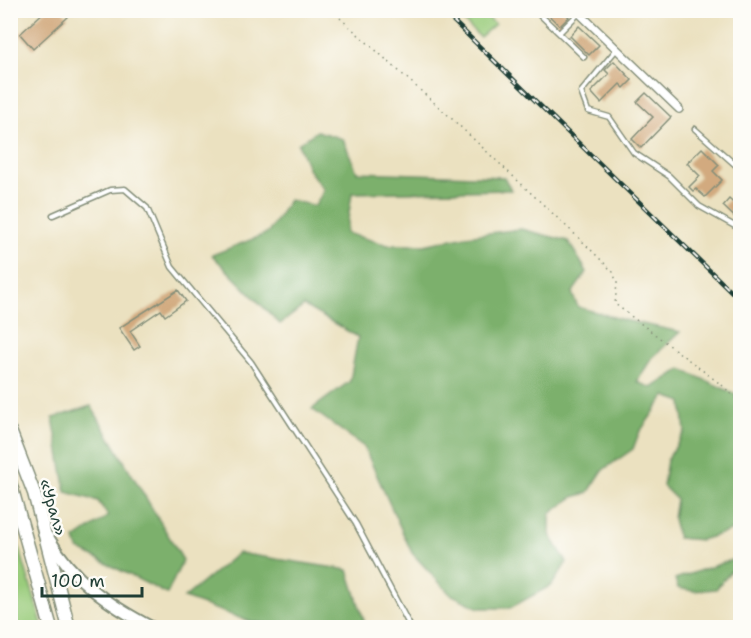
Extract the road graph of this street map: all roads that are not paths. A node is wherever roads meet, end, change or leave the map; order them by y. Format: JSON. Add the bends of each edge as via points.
{"nodes":[{"id":1,"x":536,"y":10,"type":"edge"},
{"id":2,"x":577,"y":12,"type":"edge"},
{"id":3,"x":559,"y":33,"type":"junction"},
{"id":4,"x":616,"y":49,"type":"junction"},
{"id":5,"x":584,"y":57,"type":"dead end"},
{"id":6,"x":679,"y":109,"type":"dead end"},
{"id":7,"x":695,"y":129,"type":"dead end"},
{"id":8,"x":741,"y":169,"type":"edge"},
{"id":9,"x":53,"y":215,"type":"dead end"},
{"id":10,"x":741,"y":229,"type":"edge"},
{"id":11,"x":10,"y":431,"type":"edge"},
{"id":12,"x":10,"y":482,"type":"edge"},
{"id":13,"x":42,"y":526,"type":"junction"},
{"id":14,"x":51,"y":627,"type":"edge"},
{"id":15,"x":69,"y":627,"type":"edge"},
{"id":16,"x":153,"y":627,"type":"edge"},
{"id":17,"x":411,"y":627,"type":"edge"}],
"edges":[{"from":1,"to":3,"type":"lane"},
{"from":2,"to":3,"type":"lane"},
{"from":2,"to":4,"type":"street"},
{"from":3,"to":5,"type":"lane"},
{"from":4,"to":6,"type":"street"},
{"from":4,"to":10,"type":"lane","via":[[581,92],[588,111],[609,117],[634,153],[669,176],[699,206]]},
{"from":7,"to":8,"type":"lane"},
{"from":9,"to":17,"type":"lane","via":[[110,190],[125,189],[147,208],[172,267],[251,362],[356,524]]},
{"from":11,"to":13,"type":"main road","name":"«Урал»"},
{"from":12,"to":14,"type":"main road","name":"«Урал»"},
{"from":13,"to":15,"type":"main road","name":"«Урал»"},
{"from":13,"to":16,"type":"main road","via":[[57,552],[88,587]]}]}
